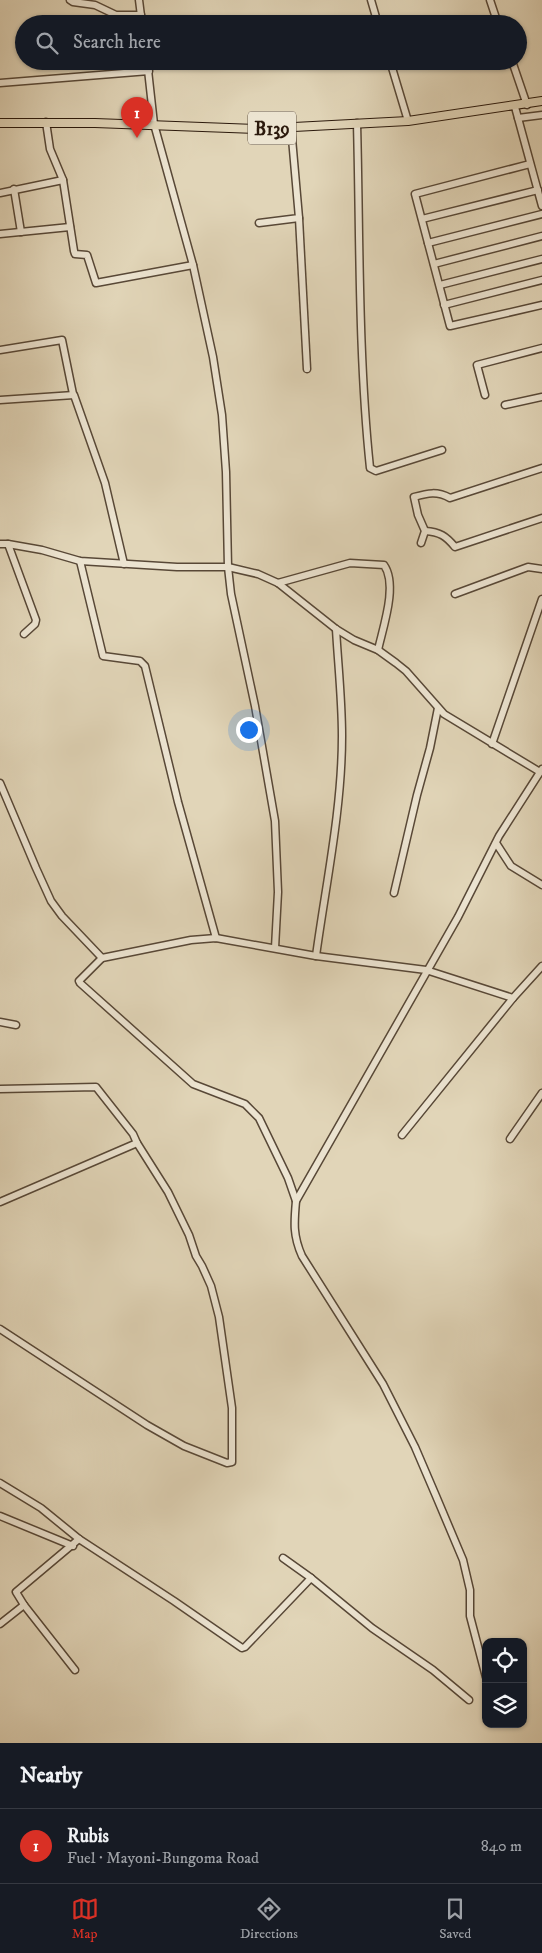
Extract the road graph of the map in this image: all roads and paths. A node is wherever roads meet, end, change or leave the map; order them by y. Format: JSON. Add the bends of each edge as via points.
{"nodes":[{"id":1,"x":70,"y":0,"type":"edge"},
{"id":2,"x":139,"y":0,"type":"edge"},
{"id":3,"x":371,"y":0,"type":"edge"},
{"id":4,"x":490,"y":0,"type":"edge"},
{"id":5,"x":141,"y":15,"type":"joint"},
{"id":6,"x":375,"y":15,"type":"edge"},
{"id":7,"x":495,"y":15,"type":"edge"},
{"id":8,"x":393,"y":70,"type":"edge"},
{"id":9,"x":515,"y":70,"type":"edge"},
{"id":10,"x":149,"y":71,"type":"joint"},
{"id":11,"x":0,"y":83,"type":"edge"},
{"id":12,"x":542,"y":101,"type":"edge"},
{"id":13,"x":527,"y":104,"type":"junction"},
{"id":14,"x":515,"y":107,"type":"junction"},
{"id":15,"x":542,"y":115,"type":"edge"},
{"id":16,"x":518,"y":118,"type":"junction"},
{"id":17,"x":408,"y":121,"type":"junction"},
{"id":18,"x":46,"y":122,"type":"junction"},
{"id":19,"x":0,"y":123,"type":"edge"},
{"id":20,"x":357,"y":123,"type":"junction"},
{"id":21,"x":154,"y":124,"type":"junction"},
{"id":22,"x":291,"y":126,"type":"junction"},
{"id":23,"x":530,"y":164,"type":"junction"},
{"id":24,"x":63,"y":180,"type":"junction"},
{"id":25,"x":14,"y":189,"type":"junction"},
{"id":26,"x":538,"y":190,"type":"junction"},
{"id":27,"x":0,"y":193,"type":"edge"},
{"id":28,"x":542,"y":206,"type":"edge"},
{"id":29,"x":542,"y":214,"type":"edge"},
{"id":30,"x":300,"y":218,"type":"junction"},
{"id":31,"x":422,"y":219,"type":"junction"},
{"id":32,"x":259,"y":223,"type":"dead end"},
{"id":33,"x":70,"y":227,"type":"junction"},
{"id":34,"x":22,"y":232,"type":"junction"},
{"id":35,"x":0,"y":234,"type":"edge"},
{"id":36,"x":542,"y":236,"type":"edge"},
{"id":37,"x":428,"y":242,"type":"junction"},
{"id":38,"x":542,"y":259,"type":"edge"},
{"id":39,"x":434,"y":264,"type":"junction"},
{"id":40,"x":193,"y":265,"type":"junction"},
{"id":41,"x":542,"y":280,"type":"edge"},
{"id":42,"x":440,"y":286,"type":"junction"},
{"id":43,"x":444,"y":305,"type":"junction"},
{"id":44,"x":542,"y":305,"type":"edge"},
{"id":45,"x":542,"y":348,"type":"edge"},
{"id":46,"x":0,"y":350,"type":"edge"},
{"id":47,"x":307,"y":369,"type":"dead end"},
{"id":48,"x":73,"y":394,"type":"junction"},
{"id":49,"x":485,"y":395,"type":"dead end"},
{"id":50,"x":542,"y":397,"type":"edge"},
{"id":51,"x":0,"y":400,"type":"edge"},
{"id":52,"x":505,"y":405,"type":"dead end"},
{"id":53,"x":442,"y":450,"type":"dead end"},
{"id":54,"x":542,"y":468,"type":"edge"},
{"id":55,"x":542,"y":518,"type":"edge"},
{"id":56,"x":426,"y":531,"type":"junction"},
{"id":57,"x":421,"y":543,"type":"dead end"},
{"id":58,"x":0,"y":544,"type":"edge"},
{"id":59,"x":8,"y":544,"type":"junction"},
{"id":60,"x":80,"y":561,"type":"junction"},
{"id":61,"x":124,"y":564,"type":"junction"},
{"id":62,"x":228,"y":567,"type":"junction"},
{"id":63,"x":542,"y":569,"type":"edge"},
{"id":64,"x":278,"y":583,"type":"junction"},
{"id":65,"x":454,"y":594,"type":"dead end"},
{"id":66,"x":542,"y":599,"type":"edge"},
{"id":67,"x":336,"y":629,"type":"junction"},
{"id":68,"x":24,"y":634,"type":"dead end"},
{"id":69,"x":378,"y":650,"type":"junction"},
{"id":70,"x":438,"y":708,"type":"junction"},
{"id":71,"x":492,"y":744,"type":"junction"},
{"id":72,"x":541,"y":771,"type":"edge"},
{"id":73,"x":0,"y":783,"type":"edge"},
{"id":74,"x":496,"y":843,"type":"junction"},
{"id":75,"x":542,"y":885,"type":"edge"},
{"id":76,"x":394,"y":893,"type":"dead end"},
{"id":77,"x":216,"y":938,"type":"junction"},
{"id":78,"x":275,"y":948,"type":"junction"},
{"id":79,"x":316,"y":956,"type":"junction"},
{"id":80,"x":102,"y":958,"type":"junction"},
{"id":81,"x":542,"y":966,"type":"edge"},
{"id":82,"x":426,"y":970,"type":"junction"},
{"id":83,"x":513,"y":998,"type":"junction"},
{"id":84,"x":0,"y":1022,"type":"edge"},
{"id":85,"x":16,"y":1024,"type":"dead end"},
{"id":86,"x":0,"y":1089,"type":"edge"},
{"id":87,"x":542,"y":1093,"type":"edge"},
{"id":88,"x":402,"y":1135,"type":"dead end"},
{"id":89,"x":510,"y":1139,"type":"dead end"},
{"id":90,"x":137,"y":1143,"type":"junction"},
{"id":91,"x":296,"y":1201,"type":"junction"},
{"id":92,"x":0,"y":1202,"type":"edge"},
{"id":93,"x":0,"y":1329,"type":"edge"},
{"id":94,"x":0,"y":1483,"type":"edge"},
{"id":95,"x":0,"y":1516,"type":"edge"},
{"id":96,"x":79,"y":1539,"type":"junction"},
{"id":97,"x":73,"y":1546,"type":"junction"},
{"id":98,"x":283,"y":1558,"type":"dead end"},
{"id":99,"x":311,"y":1578,"type":"junction"},
{"id":100,"x":24,"y":1605,"type":"junction"},
{"id":101,"x":0,"y":1624,"type":"edge"},
{"id":102,"x":482,"y":1662,"type":"edge"},
{"id":103,"x":76,"y":1670,"type":"dead end"},
{"id":104,"x":469,"y":1700,"type":"dead end"}],
"edges":[{"from":1,"to":5,"type":"street","via":[[116,14]]},
{"from":2,"to":5,"type":"street"},
{"from":3,"to":6,"type":"street"},
{"from":4,"to":7,"type":"street"},
{"from":8,"to":17,"type":"street"},
{"from":9,"to":13,"type":"street"},
{"from":10,"to":11,"type":"street"},
{"from":10,"to":21,"type":"street"},
{"from":12,"to":13,"type":"main road","number":"B139"},
{"from":13,"to":14,"type":"main road","number":"B139"},
{"from":14,"to":16,"type":"street"},
{"from":14,"to":17,"type":"main road","number":"B139"},
{"from":15,"to":16,"type":"street"},
{"from":16,"to":23,"type":"street"},
{"from":17,"to":20,"type":"main road","number":"B139"},
{"from":18,"to":19,"type":"main road","number":"B139"},
{"from":18,"to":21,"type":"main road","number":"B139"},
{"from":18,"to":24,"type":"street","via":[[50,148]]},
{"from":20,"to":22,"type":"main road","number":"B139"},
{"from":20,"to":53,"type":"street","via":[[359,262],[370,468],[376,471]]},
{"from":21,"to":22,"type":"main road","number":"B139","via":[[256,129]]},
{"from":21,"to":40,"type":"street"},
{"from":22,"to":30,"type":"street"},
{"from":23,"to":26,"type":"street"},
{"from":23,"to":31,"type":"street","via":[[416,193]]},
{"from":24,"to":25,"type":"street"},
{"from":24,"to":33,"type":"street"},
{"from":25,"to":27,"type":"street"},
{"from":25,"to":34,"type":"street"},
{"from":26,"to":28,"type":"street"},
{"from":26,"to":31,"type":"street"},
{"from":29,"to":37,"type":"street"},
{"from":30,"to":32,"type":"street"},
{"from":30,"to":47,"type":"street"},
{"from":31,"to":37,"type":"street"},
{"from":33,"to":34,"type":"street"},
{"from":33,"to":40,"type":"street","via":[[74,253],[87,255],[96,283]]},
{"from":34,"to":35,"type":"street"},
{"from":36,"to":39,"type":"street"},
{"from":37,"to":39,"type":"street"},
{"from":38,"to":42,"type":"street"},
{"from":39,"to":42,"type":"street"},
{"from":40,"to":62,"type":"street","via":[[222,415]]},
{"from":41,"to":43,"type":"street"},
{"from":42,"to":43,"type":"street"},
{"from":43,"to":44,"type":"street","via":[[452,327]]},
{"from":45,"to":49,"type":"street","via":[[477,365]]},
{"from":46,"to":48,"type":"street","via":[[62,340]]},
{"from":48,"to":51,"type":"street"},
{"from":48,"to":61,"type":"street","via":[[105,483]]},
{"from":50,"to":52,"type":"street"},
{"from":54,"to":56,"type":"street","via":[[450,498],[441,493],[414,497]]},
{"from":55,"to":56,"type":"street","via":[[455,547],[445,536]]},
{"from":56,"to":57,"type":"street"},
{"from":58,"to":59,"type":"street"},
{"from":59,"to":60,"type":"street"},
{"from":59,"to":68,"type":"street","via":[[36,620]]},
{"from":60,"to":61,"type":"street"},
{"from":60,"to":77,"type":"street","via":[[103,656],[140,661],[145,666]]},
{"from":61,"to":62,"type":"street"},
{"from":62,"to":64,"type":"street"},
{"from":62,"to":78,"type":"street","via":[[275,821],[278,892]]},
{"from":63,"to":65,"type":"street","via":[[528,567]]},
{"from":64,"to":67,"type":"street"},
{"from":64,"to":69,"type":"street","via":[[350,563],[385,566],[390,586]]},
{"from":66,"to":71,"type":"street"},
{"from":67,"to":69,"type":"street"},
{"from":67,"to":79,"type":"street","via":[[342,735],[339,792]]},
{"from":69,"to":70,"type":"street","via":[[406,671]]},
{"from":70,"to":71,"type":"street"},
{"from":70,"to":76,"type":"street"},
{"from":71,"to":72,"type":"street"},
{"from":72,"to":74,"type":"street"},
{"from":73,"to":80,"type":"street","via":[[51,901]]},
{"from":74,"to":75,"type":"street","via":[[511,866]]},
{"from":74,"to":82,"type":"street"},
{"from":77,"to":78,"type":"street"},
{"from":77,"to":80,"type":"street"},
{"from":78,"to":79,"type":"street"},
{"from":79,"to":82,"type":"street"},
{"from":80,"to":91,"type":"street","via":[[79,982],[193,1084],[238,1100],[254,1112],[288,1178]]},
{"from":81,"to":83,"type":"street"},
{"from":82,"to":83,"type":"street"},
{"from":82,"to":91,"type":"street"},
{"from":83,"to":88,"type":"street"},
{"from":84,"to":85,"type":"street"},
{"from":86,"to":90,"type":"street","via":[[96,1087]]},
{"from":87,"to":89,"type":"street"},
{"from":90,"to":92,"type":"street"},
{"from":90,"to":93,"type":"street","via":[[168,1192],[211,1286],[219,1317],[232,1408],[231,1463],[184,1446],[146,1425]]},
{"from":91,"to":102,"type":"street","via":[[294,1227],[302,1256],[383,1384],[415,1448],[463,1560],[470,1590],[470,1616]]},
{"from":94,"to":96,"type":"street","via":[[42,1508]]},
{"from":95,"to":97,"type":"street"},
{"from":96,"to":97,"type":"street"},
{"from":96,"to":99,"type":"street","via":[[242,1648]]},
{"from":97,"to":100,"type":"street","via":[[17,1590]]},
{"from":98,"to":99,"type":"street"},
{"from":99,"to":104,"type":"street"},
{"from":100,"to":101,"type":"street"},
{"from":100,"to":103,"type":"street"}]}
